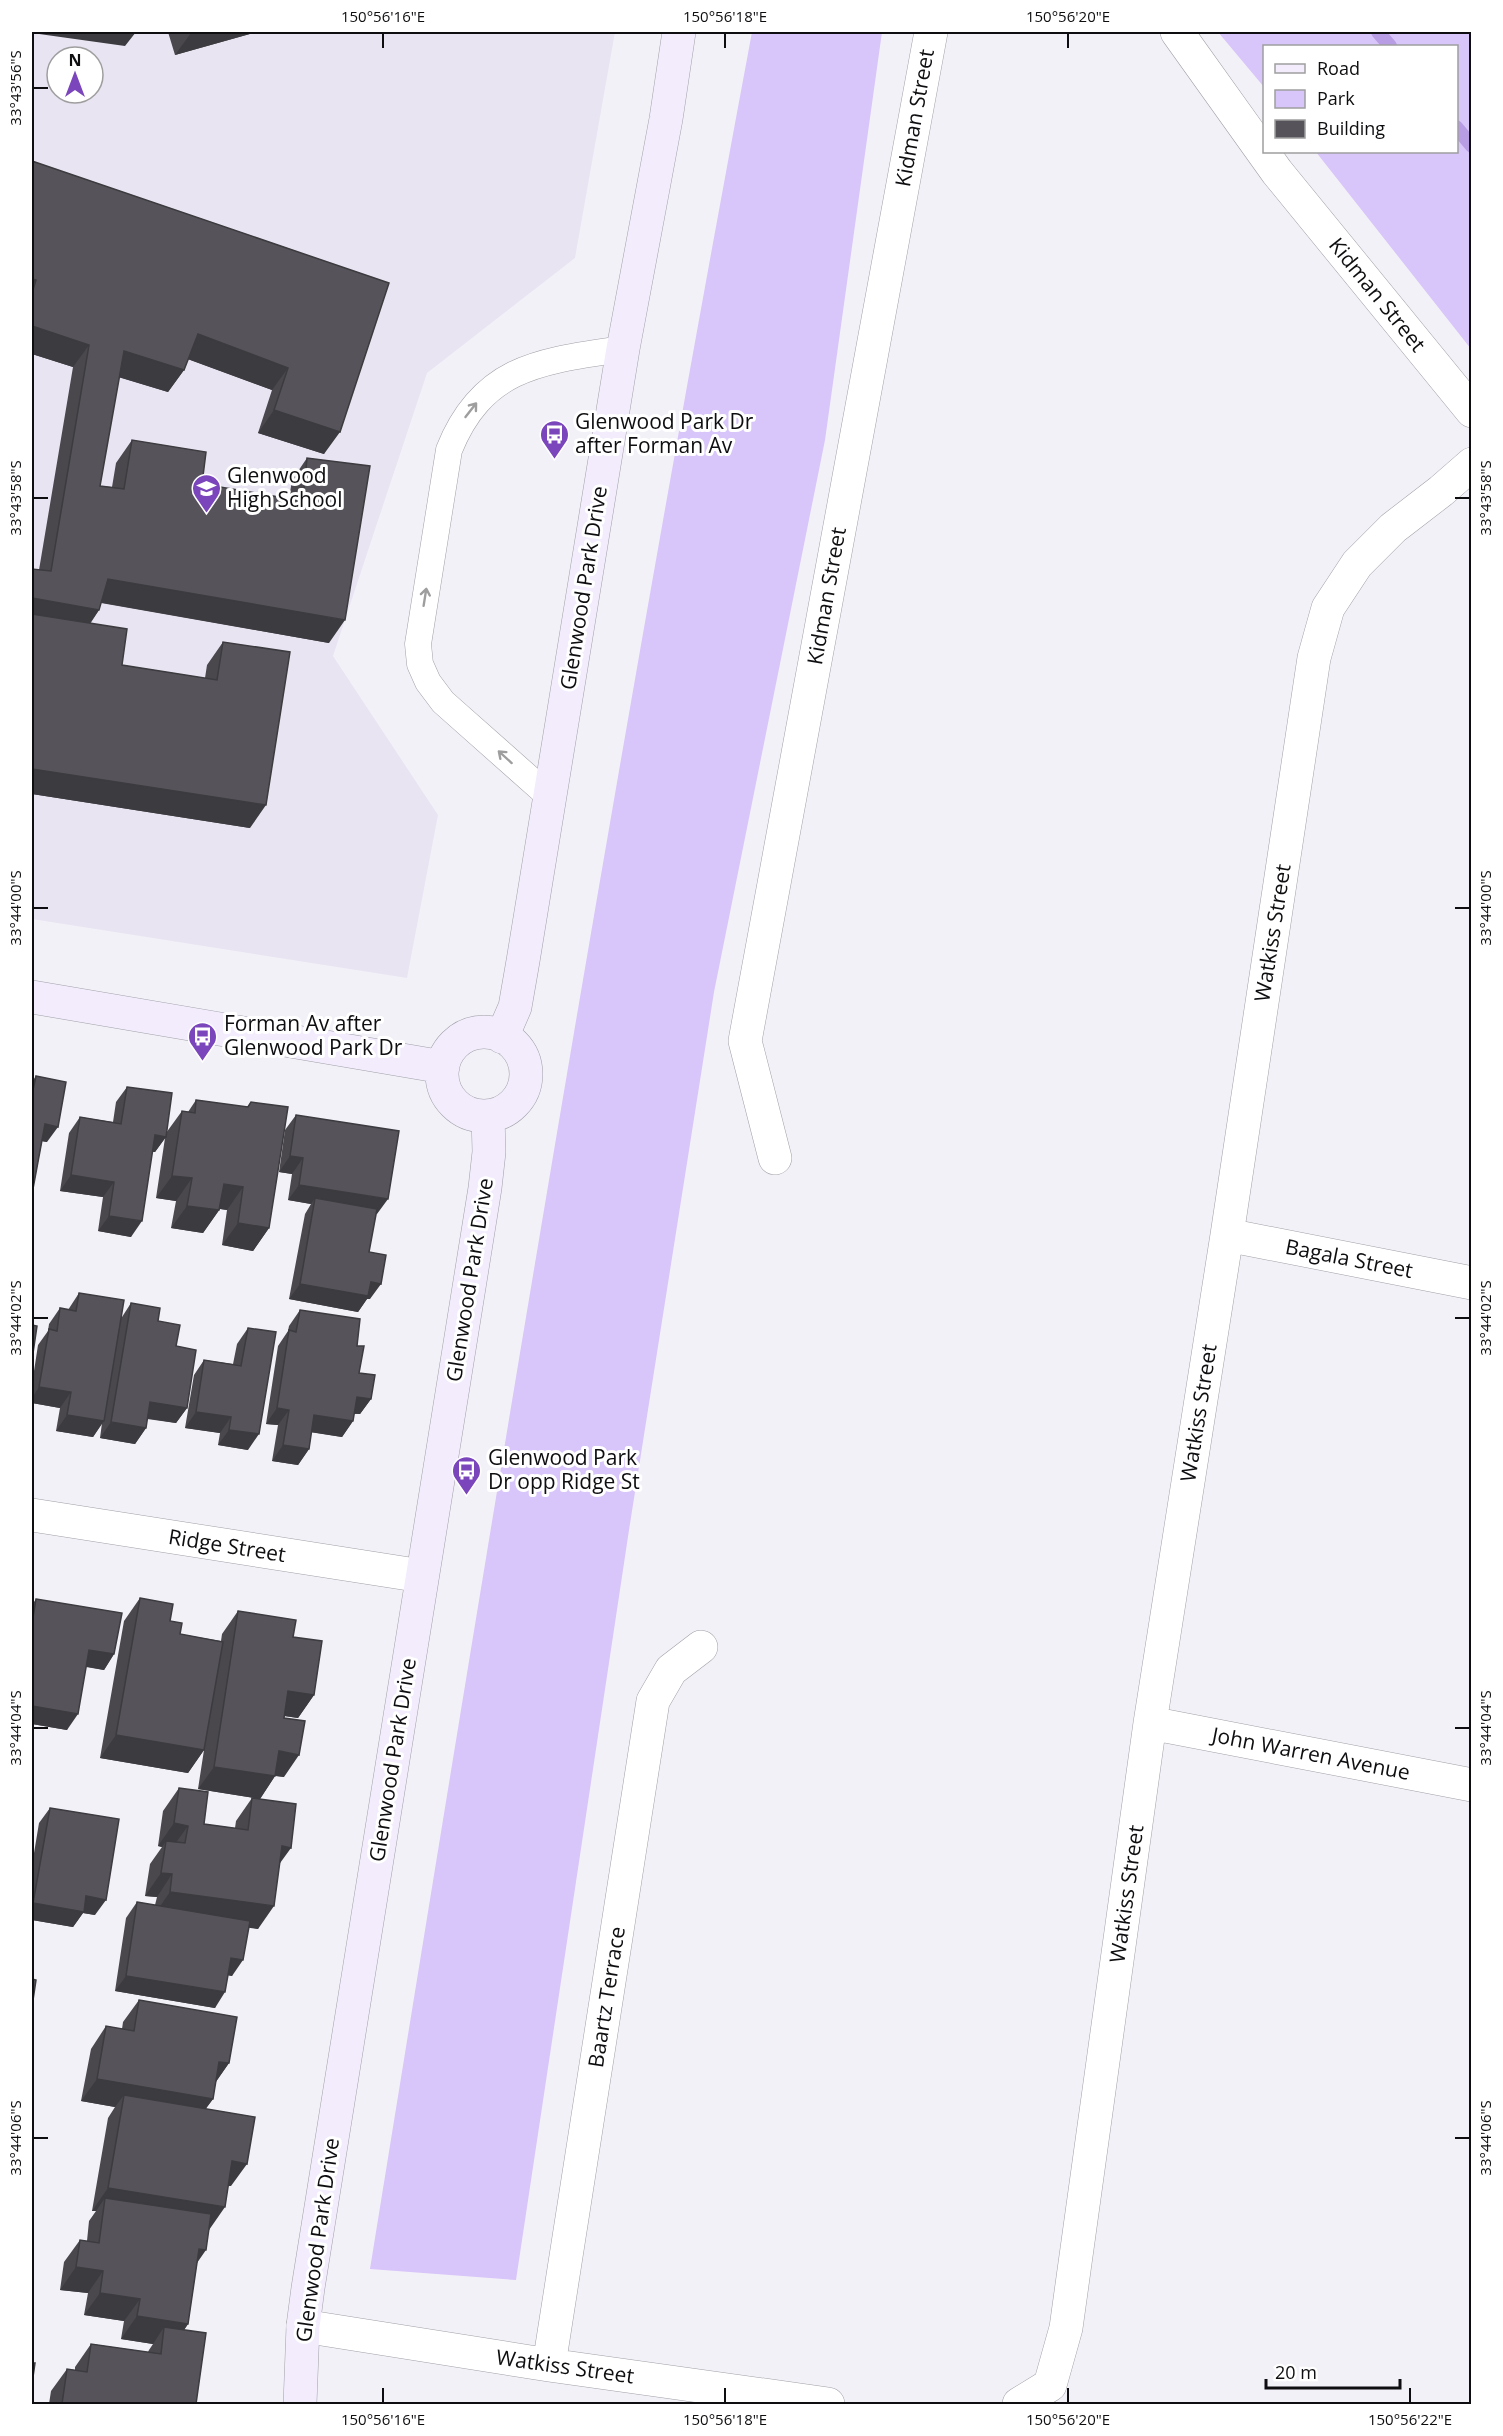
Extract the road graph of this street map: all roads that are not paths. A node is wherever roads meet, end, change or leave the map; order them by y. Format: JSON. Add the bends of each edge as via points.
{"nodes":[{"id":1,"x":679,"y":32,"type":"edge"},
{"id":2,"x":931,"y":32,"type":"edge"},
{"id":3,"x":1177,"y":32,"type":"edge"},
{"id":4,"x":1263,"y":152,"type":"edge"},
{"id":5,"x":1263,"y":153,"type":"edge"},
{"id":6,"x":623,"y":349,"type":"junction"},
{"id":7,"x":1472,"y":411,"type":"edge"},
{"id":8,"x":1472,"y":464,"type":"edge"},
{"id":9,"x":549,"y":796,"type":"junction"},
{"id":10,"x":32,"y":998,"type":"edge"},
{"id":11,"x":502,"y":1037,"type":"junction"},
{"id":12,"x":443,"y":1067,"type":"junction"},
{"id":13,"x":488,"y":1116,"type":"junction"},
{"id":14,"x":775,"y":1158,"type":"dead end"},
{"id":15,"x":1227,"y":1235,"type":"junction"},
{"id":16,"x":1472,"y":1283,"type":"edge"},
{"id":17,"x":32,"y":1515,"type":"edge"},
{"id":18,"x":422,"y":1576,"type":"junction"},
{"id":19,"x":701,"y":1647,"type":"dead end"},
{"id":20,"x":1150,"y":1723,"type":"junction"},
{"id":21,"x":1472,"y":1785,"type":"edge"},
{"id":22,"x":303,"y":2326,"type":"junction"},
{"id":23,"x":549,"y":2365,"type":"junction"},
{"id":24,"x":300,"y":2404,"type":"edge"},
{"id":25,"x":828,"y":2404,"type":"edge"},
{"id":26,"x":1018,"y":2404,"type":"edge"}],
"edges":[{"from":1,"to":6,"type":"street","name":"Glenwood Park Drive"},
{"from":2,"to":14,"type":"street","name":"Kidman Street","via":[[745,1041]]},
{"from":3,"to":4,"type":"street","name":"Kidman Street"},
{"from":5,"to":7,"type":"street","name":"Kidman Street"},
{"from":6,"to":9,"type":"street","name":"Glenwood Park Drive"},
{"from":9,"to":6,"type":"lane","one_way":true,"via":[[443,702],[420,664],[418,644],[449,450],[458,427],[496,385],[546,361]]},
{"from":8,"to":15,"type":"street","name":"Watkiss Street","via":[[1393,528],[1364,557],[1328,608],[1314,658]]},
{"from":9,"to":11,"type":"street","name":"Glenwood Park Drive","via":[[515,1007]]},
{"from":10,"to":12,"type":"street"},
{"from":11,"to":12,"type":"street","via":[[490,1032],[465,1037],[447,1054]]},
{"from":11,"to":13,"type":"street","via":[[522,1055],[526,1082],[513,1105]]},
{"from":12,"to":13,"type":"street","via":[[446,1092],[453,1102],[463,1110]]},
{"from":13,"to":18,"type":"street","name":"Glenwood Park Drive","via":[[485,1188]]},
{"from":15,"to":16,"type":"street","name":"Bagala Street"},
{"from":15,"to":20,"type":"street","name":"Watkiss Street"},
{"from":17,"to":18,"type":"street","name":"Ridge Street"},
{"from":18,"to":22,"type":"street","name":"Glenwood Park Drive"},
{"from":19,"to":23,"type":"street","name":"Baartz Terrace","via":[[671,1671],[653,1701]]},
{"from":20,"to":21,"type":"street","name":"John Warren Avenue"},
{"from":20,"to":26,"type":"street","name":"Watkiss Street","via":[[1066,2328],[1050,2385]]},
{"from":22,"to":23,"type":"street","name":"Watkiss Street"},
{"from":22,"to":24,"type":"street","name":"Glenwood Park Drive"},
{"from":23,"to":25,"type":"street","name":"Watkiss Street"}]}
